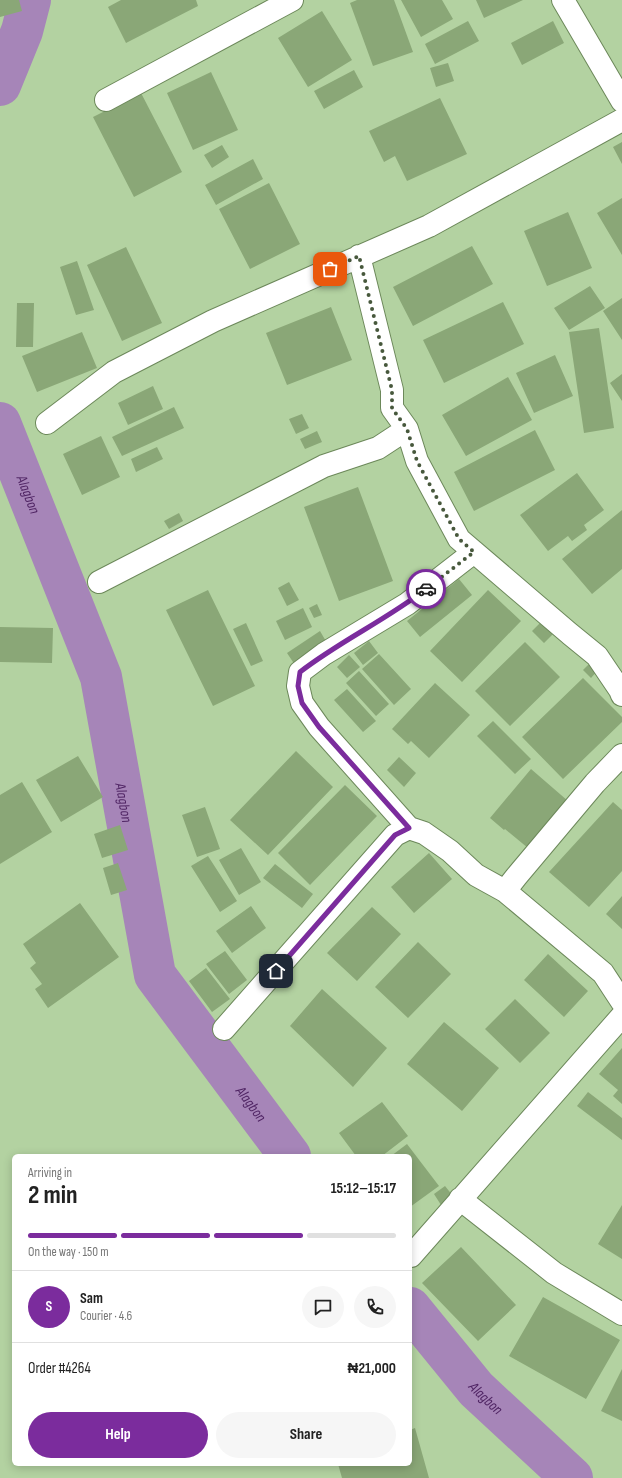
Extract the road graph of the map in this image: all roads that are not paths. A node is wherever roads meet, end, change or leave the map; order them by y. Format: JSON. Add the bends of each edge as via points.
{"nodes":[{"id":1,"x":292,"y":0,"type":"edge"},
{"id":2,"x":563,"y":0,"type":"edge"},
{"id":3,"x":106,"y":100,"type":"dead end"},
{"id":4,"x":622,"y":101,"type":"edge"},
{"id":5,"x":622,"y":120,"type":"edge"},
{"id":6,"x":359,"y":256,"type":"junction"},
{"id":7,"x":47,"y":423,"type":"dead end"},
{"id":8,"x":407,"y":429,"type":"junction"},
{"id":9,"x":474,"y":552,"type":"junction"},
{"id":10,"x":99,"y":582,"type":"dead end"},
{"id":11,"x":622,"y":695,"type":"edge"},
{"id":12,"x":622,"y":755,"type":"edge"},
{"id":13,"x":409,"y":828,"type":"junction"},
{"id":14,"x":505,"y":891,"type":"junction"},
{"id":15,"x":622,"y":1002,"type":"edge"},
{"id":16,"x":622,"y":1016,"type":"edge"},
{"id":17,"x":224,"y":1029,"type":"dead end"},
{"id":18,"x":460,"y":1200,"type":"junction"},
{"id":19,"x":412,"y":1255,"type":"edge"},
{"id":20,"x":622,"y":1314,"type":"edge"}],
"edges":[{"from":1,"to":3,"type":"street"},
{"from":2,"to":4,"type":"street"},
{"from":5,"to":6,"type":"street","via":[[428,226]]},
{"from":6,"to":7,"type":"street","via":[[213,321],[114,372]]},
{"from":6,"to":8,"type":"street","via":[[392,390],[392,408]]},
{"from":8,"to":9,"type":"street","via":[[417,461],[459,539]]},
{"from":8,"to":10,"type":"street","via":[[378,448],[324,466]]},
{"from":9,"to":11,"type":"street","via":[[597,656]]},
{"from":9,"to":13,"type":"street","via":[[407,604],[324,654],[300,672],[298,686],[306,709]]},
{"from":12,"to":14,"type":"street","via":[[595,783]]},
{"from":13,"to":14,"type":"street","via":[[424,833],[450,851],[476,875]]},
{"from":13,"to":17,"type":"street","via":[[395,835]]},
{"from":14,"to":15,"type":"street","via":[[603,973]]},
{"from":16,"to":18,"type":"street"},
{"from":18,"to":19,"type":"street"},
{"from":18,"to":20,"type":"street","via":[[554,1273]]}]}
